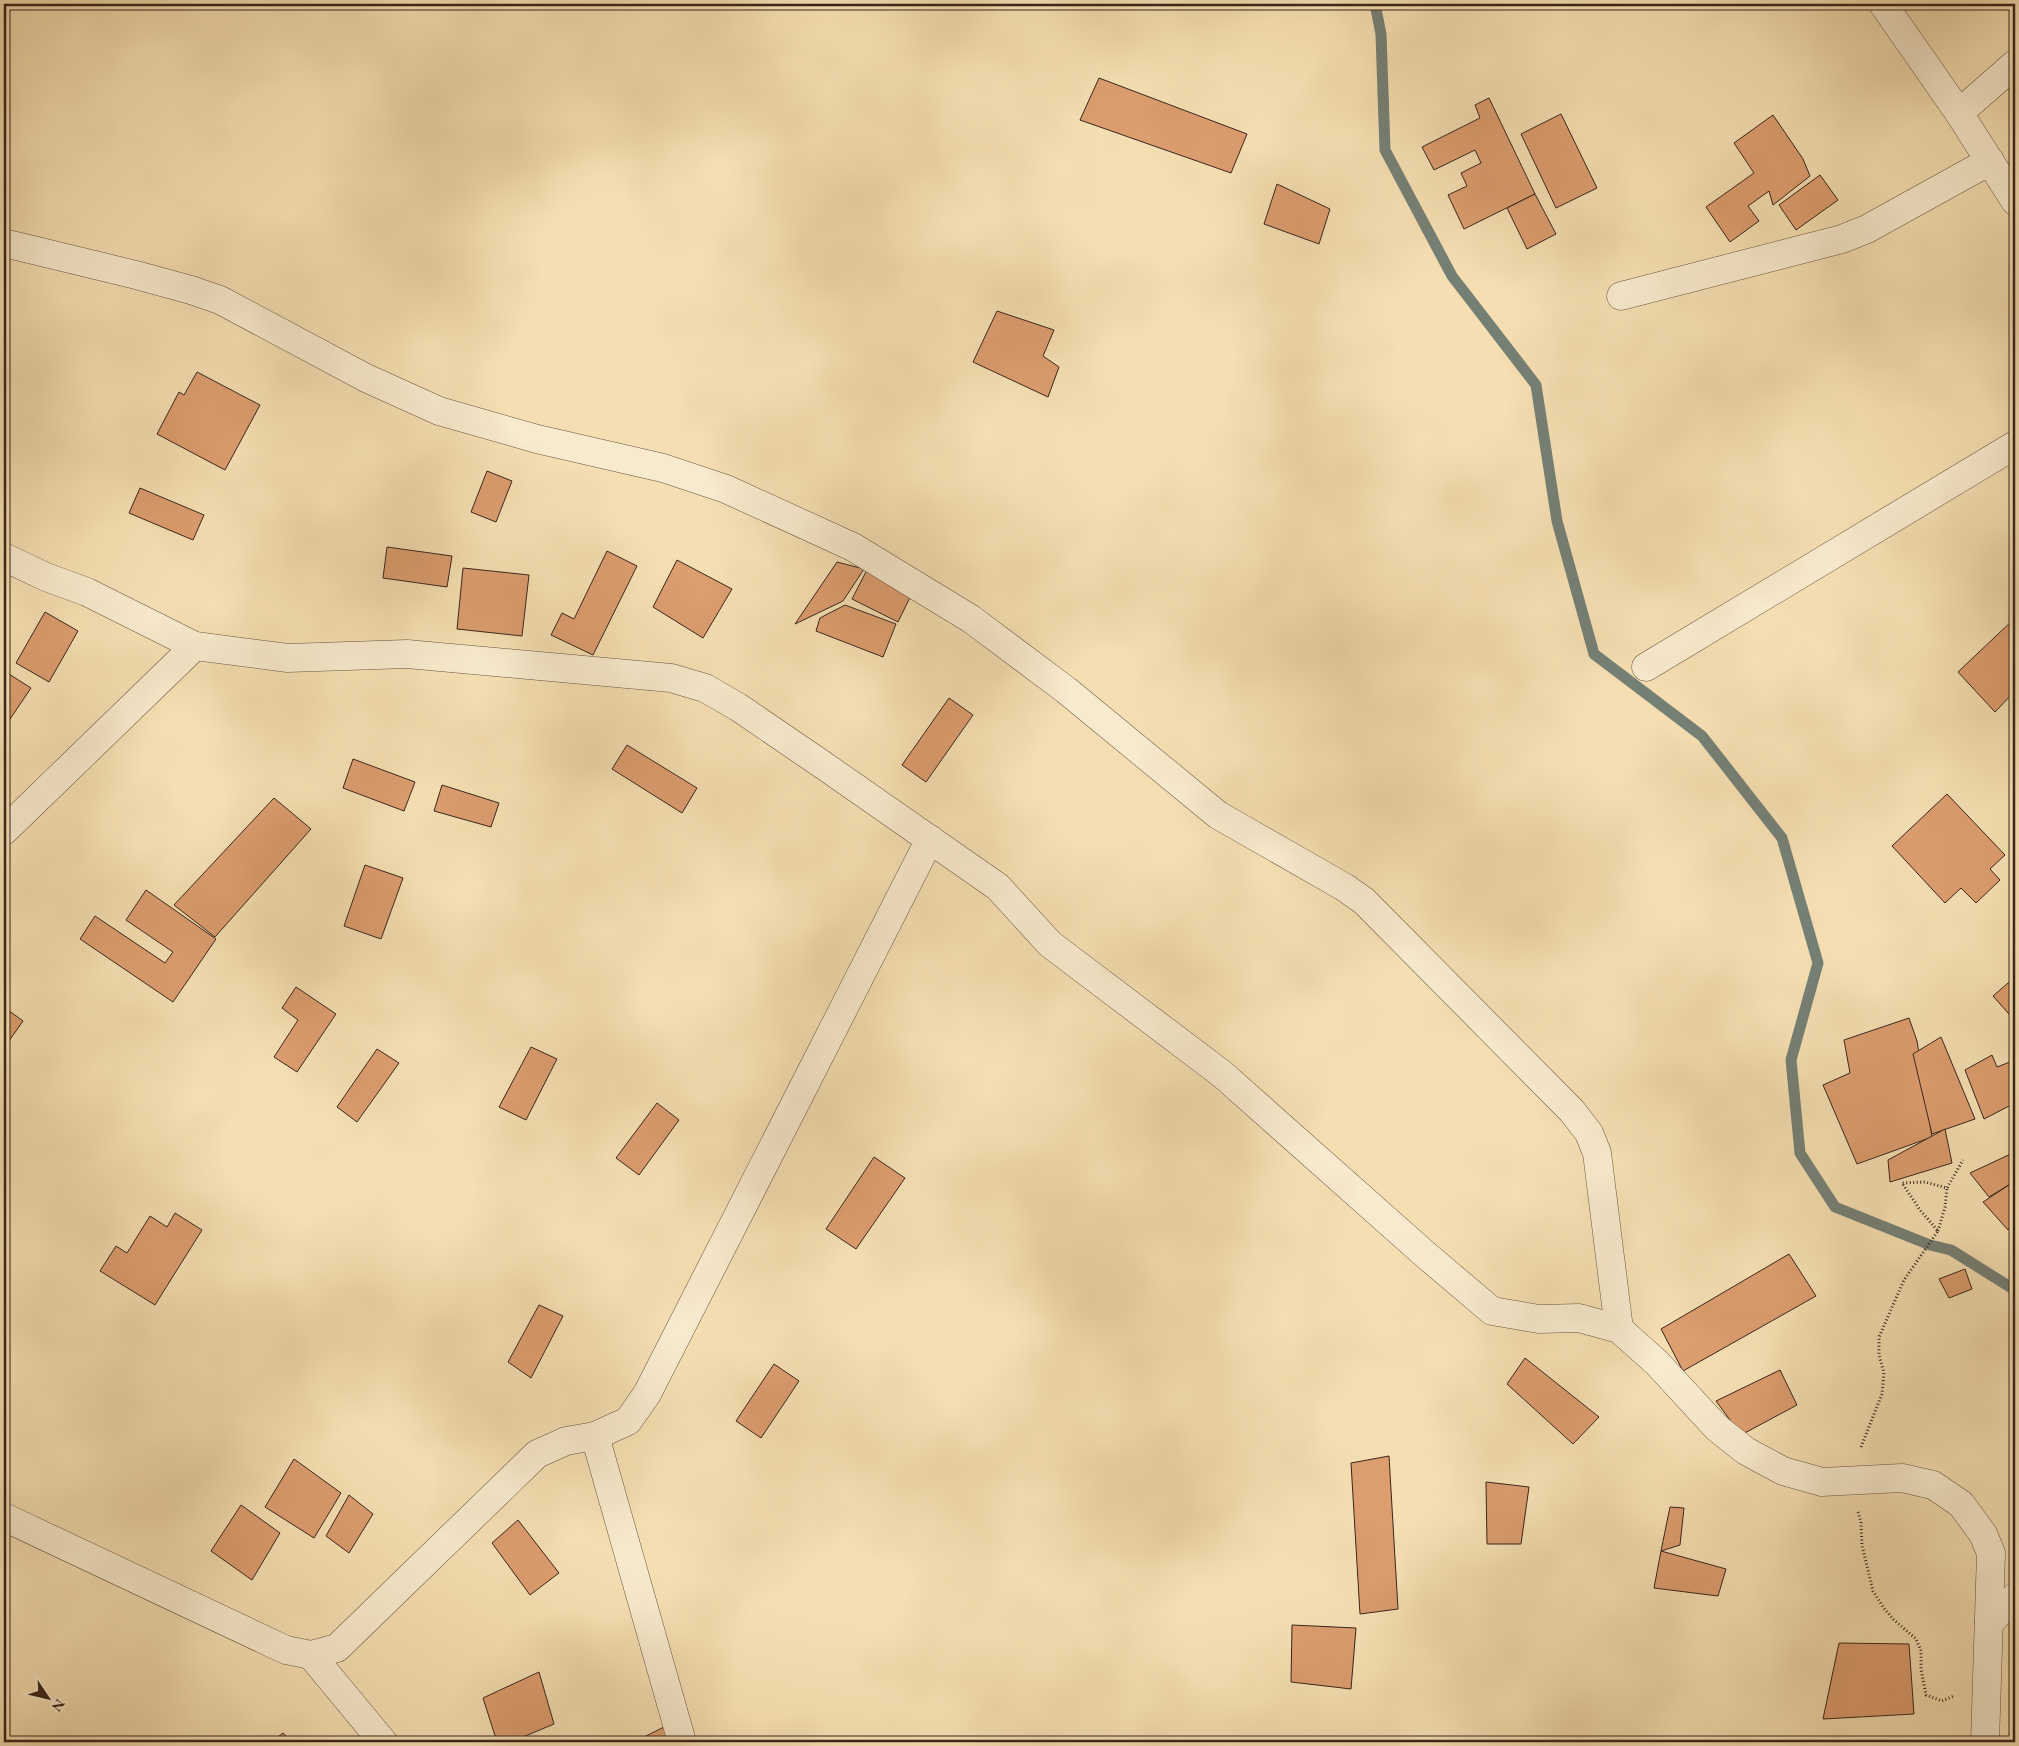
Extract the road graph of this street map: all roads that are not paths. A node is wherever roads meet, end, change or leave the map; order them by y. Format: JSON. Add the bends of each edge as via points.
{"nodes":[{"id":1,"x":1884,"y":4,"type":"edge"},
{"id":2,"x":2015,"y":64,"type":"edge"},
{"id":3,"x":1960,"y":113,"type":"junction"},
{"id":4,"x":1990,"y":161,"type":"junction"},
{"id":5,"x":2015,"y":201,"type":"edge"},
{"id":6,"x":4,"y":243,"type":"edge"},
{"id":7,"x":1621,"y":296,"type":"dead end"},
{"id":8,"x":2015,"y":445,"type":"edge"},
{"id":9,"x":4,"y":557,"type":"edge"},
{"id":10,"x":195,"y":646,"type":"junction"},
{"id":11,"x":1646,"y":667,"type":"dead end"},
{"id":12,"x":4,"y":831,"type":"edge"},
{"id":13,"x":930,"y":839,"type":"junction"},
{"id":14,"x":1619,"y":1330,"type":"junction"},
{"id":15,"x":595,"y":1436,"type":"junction"},
{"id":16,"x":4,"y":1517,"type":"edge"},
{"id":17,"x":2015,"y":1597,"type":"edge"},
{"id":18,"x":1988,"y":1623,"type":"junction"},
{"id":19,"x":311,"y":1655,"type":"junction"},
{"id":20,"x":383,"y":1742,"type":"edge"},
{"id":21,"x":682,"y":1742,"type":"edge"},
{"id":22,"x":1985,"y":1742,"type":"edge"}],
"edges":[{"from":1,"to":3,"type":"street"},
{"from":2,"to":3,"type":"street"},
{"from":3,"to":4,"type":"street"},
{"from":4,"to":5,"type":"street"},
{"from":4,"to":7,"type":"street","via":[[1867,229],[1842,239]]},
{"from":6,"to":14,"type":"street","via":[[136,274],[220,300],[366,378],[439,411],[536,439],[662,468],[726,489],[853,547],[971,620],[1066,690],[1218,815],[1364,901],[1572,1111],[1589,1134],[1597,1153]]},
{"from":8,"to":11,"type":"street"},
{"from":9,"to":10,"type":"street","via":[[87,592]]},
{"from":10,"to":12,"type":"street"},
{"from":10,"to":13,"type":"street","via":[[288,658],[407,654],[671,678],[705,688],[738,708]]},
{"from":13,"to":14,"type":"street","via":[[998,887],[1050,944],[1222,1074],[1492,1311],[1539,1319],[1579,1318]]},
{"from":13,"to":15,"type":"street","via":[[648,1394],[628,1421]]},
{"from":14,"to":18,"type":"street","via":[[1657,1363],[1717,1428],[1746,1451],[1783,1471],[1822,1482],[1902,1478],[1934,1485],[1961,1504],[1983,1534],[1991,1554]]},
{"from":15,"to":19,"type":"street","via":[[566,1441],[537,1454],[337,1648]]},
{"from":15,"to":21,"type":"street"},
{"from":16,"to":19,"type":"street","via":[[286,1650]]},
{"from":17,"to":18,"type":"street"},
{"from":18,"to":22,"type":"street"},
{"from":19,"to":20,"type":"street"}]}
